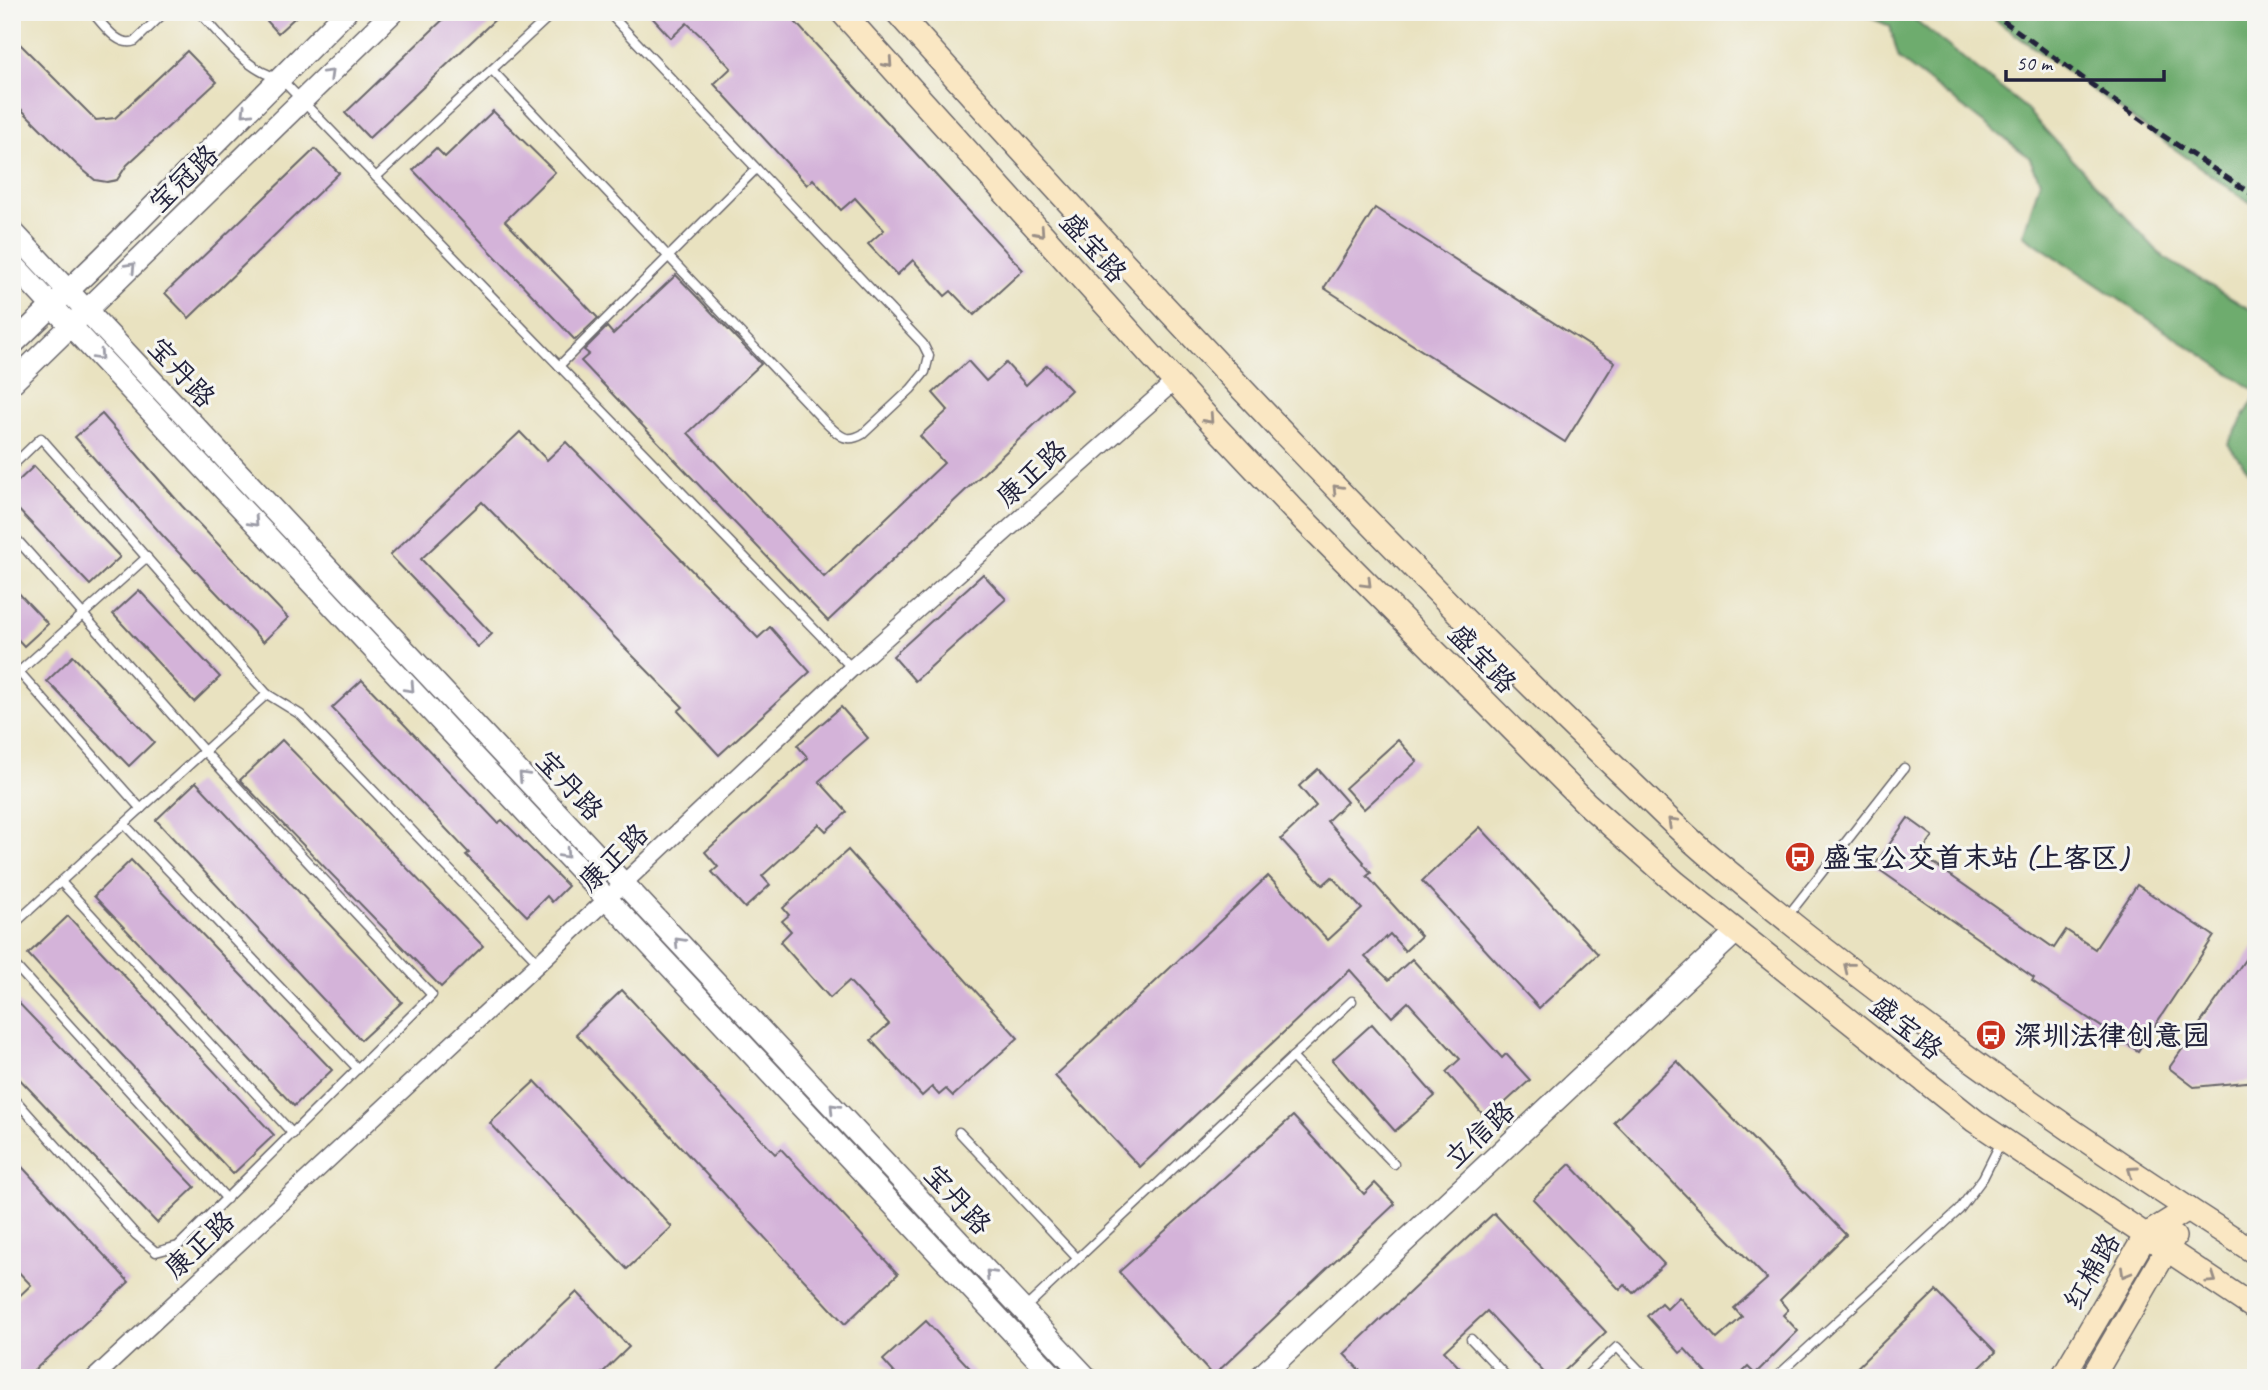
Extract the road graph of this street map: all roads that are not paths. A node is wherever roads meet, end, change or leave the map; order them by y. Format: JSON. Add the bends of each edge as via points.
{"nodes":[{"id":1,"x":92,"y":12,"type":"edge"},
{"id":2,"x":165,"y":12,"type":"edge"},
{"id":3,"x":199,"y":12,"type":"edge"},
{"id":4,"x":346,"y":12,"type":"edge"},
{"id":5,"x":393,"y":12,"type":"edge"},
{"id":6,"x":554,"y":12,"type":"edge"},
{"id":7,"x":608,"y":12,"type":"edge"},
{"id":8,"x":842,"y":12,"type":"edge"},
{"id":9,"x":897,"y":12,"type":"edge"},
{"id":10,"x":492,"y":70,"type":"junction"},
{"id":11,"x":280,"y":78,"type":"junction"},
{"id":12,"x":302,"y":101,"type":"junction"},
{"id":13,"x":757,"y":169,"type":"junction"},
{"id":14,"x":376,"y":177,"type":"junction"},
{"id":15,"x":12,"y":231,"type":"edge"},
{"id":16,"x":668,"y":255,"type":"junction"},
{"id":17,"x":12,"y":263,"type":"edge"},
{"id":18,"x":68,"y":291,"type":"junction"},
{"id":19,"x":52,"y":306,"type":"junction"},
{"id":20,"x":87,"y":311,"type":"junction"},
{"id":21,"x":71,"y":326,"type":"junction"},
{"id":22,"x":12,"y":345,"type":"edge"},
{"id":23,"x":559,"y":366,"type":"junction"},
{"id":24,"x":1175,"y":381,"type":"junction"},
{"id":25,"x":12,"y":383,"type":"edge"},
{"id":26,"x":12,"y":466,"type":"edge"},
{"id":27,"x":12,"y":534,"type":"edge"},
{"id":28,"x":146,"y":557,"type":"junction"},
{"id":29,"x":84,"y":614,"type":"junction"},
{"id":30,"x":12,"y":664,"type":"edge"},
{"id":31,"x":852,"y":668,"type":"junction"},
{"id":32,"x":16,"y":675,"type":"edge"},
{"id":33,"x":267,"y":694,"type":"junction"},
{"id":34,"x":204,"y":751,"type":"junction"},
{"id":35,"x":1904,"y":768,"type":"dead end"},
{"id":36,"x":141,"y":809,"type":"junction"},
{"id":37,"x":124,"y":824,"type":"junction"},
{"id":38,"x":61,"y":882,"type":"junction"},
{"id":39,"x":623,"y":883,"type":"junction"},
{"id":40,"x":607,"y":898,"type":"junction"},
{"id":41,"x":1786,"y":918,"type":"junction"},
{"id":42,"x":12,"y":926,"type":"edge"},
{"id":43,"x":1737,"y":931,"type":"junction"},
{"id":44,"x":12,"y":962,"type":"edge"},
{"id":45,"x":539,"y":963,"type":"junction"},
{"id":46,"x":1352,"y":1002,"type":"dead end"},
{"id":47,"x":1292,"y":1057,"type":"junction"},
{"id":48,"x":358,"y":1069,"type":"junction"},
{"id":49,"x":12,"y":1096,"type":"edge"},
{"id":50,"x":959,"y":1132,"type":"dead end"},
{"id":51,"x":293,"y":1134,"type":"junction"},
{"id":52,"x":2003,"y":1139,"type":"junction"},
{"id":53,"x":1394,"y":1164,"type":"dead end"},
{"id":54,"x":227,"y":1199,"type":"junction"},
{"id":55,"x":2188,"y":1209,"type":"junction"},
{"id":56,"x":2147,"y":1235,"type":"junction"},
{"id":57,"x":2167,"y":1249,"type":"junction"},
{"id":58,"x":2256,"y":1253,"type":"edge"},
{"id":59,"x":1077,"y":1258,"type":"junction"},
{"id":60,"x":2256,"y":1309,"type":"edge"},
{"id":61,"x":1023,"y":1310,"type":"junction"},
{"id":62,"x":1471,"y":1339,"type":"dead end"},
{"id":63,"x":94,"y":1378,"type":"edge"},
{"id":64,"x":1055,"y":1378,"type":"edge"},
{"id":65,"x":1087,"y":1378,"type":"edge"},
{"id":66,"x":1259,"y":1378,"type":"edge"},
{"id":67,"x":1508,"y":1378,"type":"edge"},
{"id":68,"x":1584,"y":1378,"type":"edge"},
{"id":69,"x":1647,"y":1378,"type":"edge"},
{"id":70,"x":1775,"y":1378,"type":"edge"},
{"id":71,"x":2062,"y":1378,"type":"edge"},
{"id":72,"x":2092,"y":1378,"type":"edge"}],
"edges":[{"from":1,"to":2,"type":"lane","via":[[122,42],[129,43]]},
{"from":3,"to":11,"type":"lane","via":[[256,69]]},
{"from":4,"to":11,"type":"street","name":"宝冠路"},
{"from":12,"to":5,"type":"street","name":"宝冠路","one_way":true},
{"from":6,"to":10,"type":"lane"},
{"from":7,"to":13,"type":"lane"},
{"from":8,"to":24,"type":"main road","name":"盛宝路","one_way":true},
{"from":41,"to":9,"type":"main road","name":"盛宝路","one_way":true,"via":[[1704,852],[1528,685],[1296,447]]},
{"from":10,"to":14,"type":"lane"},
{"from":10,"to":16,"type":"lane"},
{"from":11,"to":12,"type":"lane"},
{"from":11,"to":18,"type":"street","name":"宝冠路","one_way":true},
{"from":12,"to":14,"type":"lane"},
{"from":20,"to":12,"type":"street","name":"宝冠路","one_way":true},
{"from":13,"to":16,"type":"lane"},
{"from":13,"to":16,"type":"lane","via":[[923,344],[929,356],[925,372],[911,389],[863,434],[843,439]]},
{"from":14,"to":23,"type":"lane"},
{"from":15,"to":18,"type":"street","name":"宝丹路"},
{"from":16,"to":23,"type":"lane"},
{"from":17,"to":19,"type":"street","name":"宝丹路"},
{"from":18,"to":19,"type":"street","name":"宝冠路"},
{"from":18,"to":20,"type":"street","name":"宝丹路"},
{"from":19,"to":21,"type":"street","name":"宝丹路"},
{"from":19,"to":22,"type":"street","name":"宝冠路"},
{"from":20,"to":21,"type":"street","name":"宝冠路"},
{"from":39,"to":20,"type":"street","name":"宝丹路","one_way":true},
{"from":21,"to":25,"type":"street","name":"宝冠路"},
{"from":21,"to":40,"type":"street","name":"宝丹路","one_way":true},
{"from":23,"to":31,"type":"lane"},
{"from":24,"to":31,"type":"street","name":"康正路"},
{"from":24,"to":43,"type":"main road","name":"盛宝路","one_way":true,"via":[[1293,509],[1586,803]]},
{"from":26,"to":28,"type":"lane","via":[[41,438]]},
{"from":27,"to":29,"type":"lane"},
{"from":28,"to":29,"type":"lane"},
{"from":28,"to":33,"type":"lane"},
{"from":29,"to":32,"type":"lane"},
{"from":29,"to":34,"type":"lane"},
{"from":30,"to":32,"type":"lane"},
{"from":31,"to":39,"type":"street","name":"康正路"},
{"from":32,"to":36,"type":"lane"},
{"from":33,"to":34,"type":"lane"},
{"from":33,"to":45,"type":"lane","via":[[302,715]]},
{"from":34,"to":36,"type":"lane"},
{"from":34,"to":48,"type":"lane","via":[[432,995]]},
{"from":35,"to":41,"type":"lane"},
{"from":36,"to":37,"type":"lane"},
{"from":37,"to":38,"type":"lane"},
{"from":37,"to":48,"type":"lane"},
{"from":38,"to":42,"type":"lane"},
{"from":38,"to":51,"type":"lane"},
{"from":39,"to":40,"type":"street","name":"康正路"},
{"from":61,"to":39,"type":"street","name":"宝丹路","one_way":true},
{"from":40,"to":45,"type":"street","name":"康正路"},
{"from":40,"to":64,"type":"street","name":"宝丹路"},
{"from":55,"to":41,"type":"main road","name":"盛宝路","one_way":true,"via":[[1994,1075]]},
{"from":43,"to":52,"type":"main road","name":"盛宝路"},
{"from":43,"to":66,"type":"street","name":"立信路"},
{"from":44,"to":54,"type":"lane"},
{"from":45,"to":63,"type":"street","name":"康正路"},
{"from":46,"to":47,"type":"lane"},
{"from":47,"to":53,"type":"lane"},
{"from":47,"to":59,"type":"lane"},
{"from":48,"to":51,"type":"lane"},
{"from":49,"to":54,"type":"lane","via":[[156,1252],[178,1246]]},
{"from":50,"to":59,"type":"lane"},
{"from":51,"to":54,"type":"lane"},
{"from":52,"to":56,"type":"main road","name":"盛宝路"},
{"from":52,"to":70,"type":"lane","via":[[1983,1178],[1959,1210]]},
{"from":55,"to":56,"type":"main road","name":"红棉路"},
{"from":55,"to":57,"type":"main road","name":"红棉路"},
{"from":55,"to":58,"type":"main road"},
{"from":56,"to":57,"type":"main road","name":"盛宝路"},
{"from":56,"to":71,"type":"main road","name":"红棉路","one_way":true},
{"from":57,"to":60,"type":"main road","name":"红棉路","one_way":true},
{"from":57,"to":72,"type":"main road","name":"红棉路"},
{"from":59,"to":61,"type":"lane"},
{"from":61,"to":65,"type":"street","name":"宝丹路"},
{"from":62,"to":67,"type":"lane"},
{"from":68,"to":69,"type":"lane","via":[[1617,1347]]}]}
